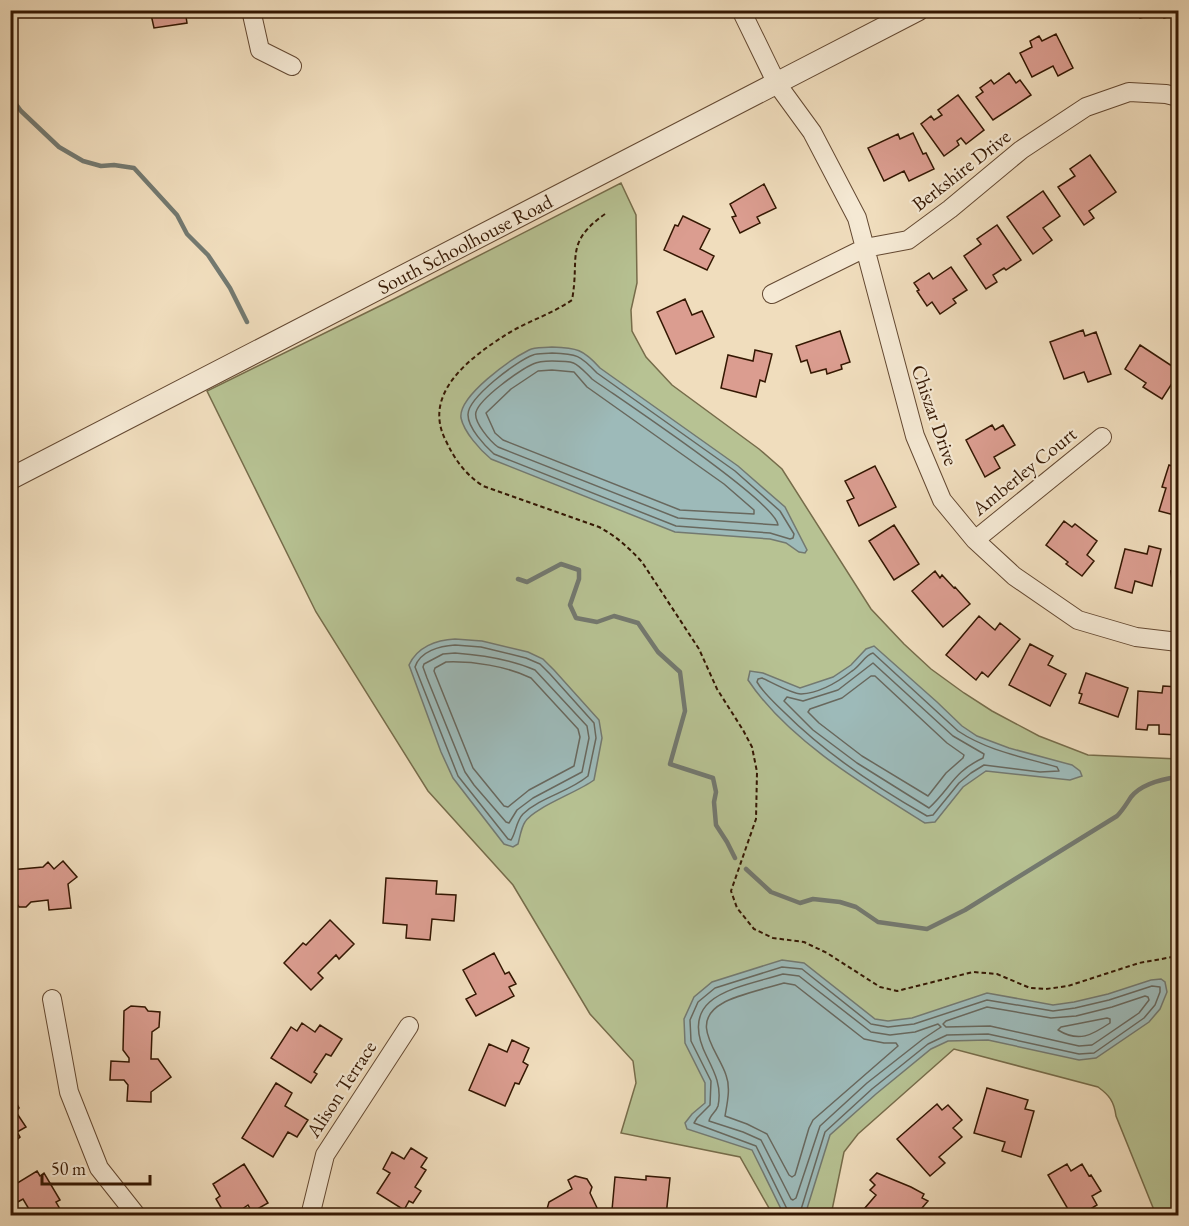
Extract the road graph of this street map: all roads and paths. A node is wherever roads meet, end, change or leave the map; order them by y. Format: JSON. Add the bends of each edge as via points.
{"nodes":[{"id":1,"x":250,"y":10,"type":"edge"},
{"id":2,"x":741,"y":10,"type":"edge"},
{"id":3,"x":918,"y":10,"type":"edge"},
{"id":4,"x":292,"y":66,"type":"dead end"},
{"id":5,"x":777,"y":84,"type":"junction"},
{"id":6,"x":1179,"y":97,"type":"edge"},
{"id":7,"x":605,"y":214,"type":"dead end"},
{"id":8,"x":865,"y":248,"type":"junction"},
{"id":9,"x":772,"y":294,"type":"dead end"},
{"id":10,"x":1102,"y":437,"type":"dead end"},
{"id":11,"x":10,"y":479,"type":"edge"},
{"id":12,"x":975,"y":540,"type":"junction"},
{"id":13,"x":1179,"y":642,"type":"edge"},
{"id":14,"x":1179,"y":956,"type":"edge"},
{"id":15,"x":52,"y":999,"type":"dead end"},
{"id":16,"x":409,"y":1026,"type":"dead end"},
{"id":17,"x":137,"y":1215,"type":"edge"},
{"id":18,"x":310,"y":1215,"type":"edge"}],
"edges":[{"from":1,"to":4,"type":"street","via":[[261,50]]},
{"from":2,"to":5,"type":"street","name":"Chiszar Drive"},
{"from":3,"to":5,"type":"street","name":"South Schoolhouse Road"},
{"from":5,"to":8,"type":"street","name":"Chiszar Drive","via":[[812,132],[857,218]]},
{"from":5,"to":11,"type":"street","name":"South Schoolhouse Road"},
{"from":6,"to":8,"type":"street","name":"Berkshire Drive","via":[[1130,92],[1086,107],[1021,150],[908,240]]},
{"from":7,"to":14,"type":"path","via":[[580,236],[572,300],[507,334],[462,368],[440,403],[442,434],[460,466],[483,486],[599,527],[622,543],[642,562],[696,643],[717,689],[752,747],[757,772],[756,819],[731,891],[745,920],[763,934],[804,942],[880,987],[897,991],[957,975],[986,972],[1030,988],[1047,989]]},
{"from":8,"to":9,"type":"street","name":"Berkshire Drive"},
{"from":8,"to":12,"type":"street","name":"Chiszar Drive","via":[[915,436],[942,500]]},
{"from":10,"to":12,"type":"street","name":"Amberley Court"},
{"from":12,"to":13,"type":"street","name":"Chiszar Drive","via":[[1014,576],[1078,620],[1136,637]]},
{"from":15,"to":17,"type":"street","via":[[69,1092],[99,1168]]},
{"from":16,"to":18,"type":"street","name":"Alison Terrace","via":[[325,1155]]}]}
